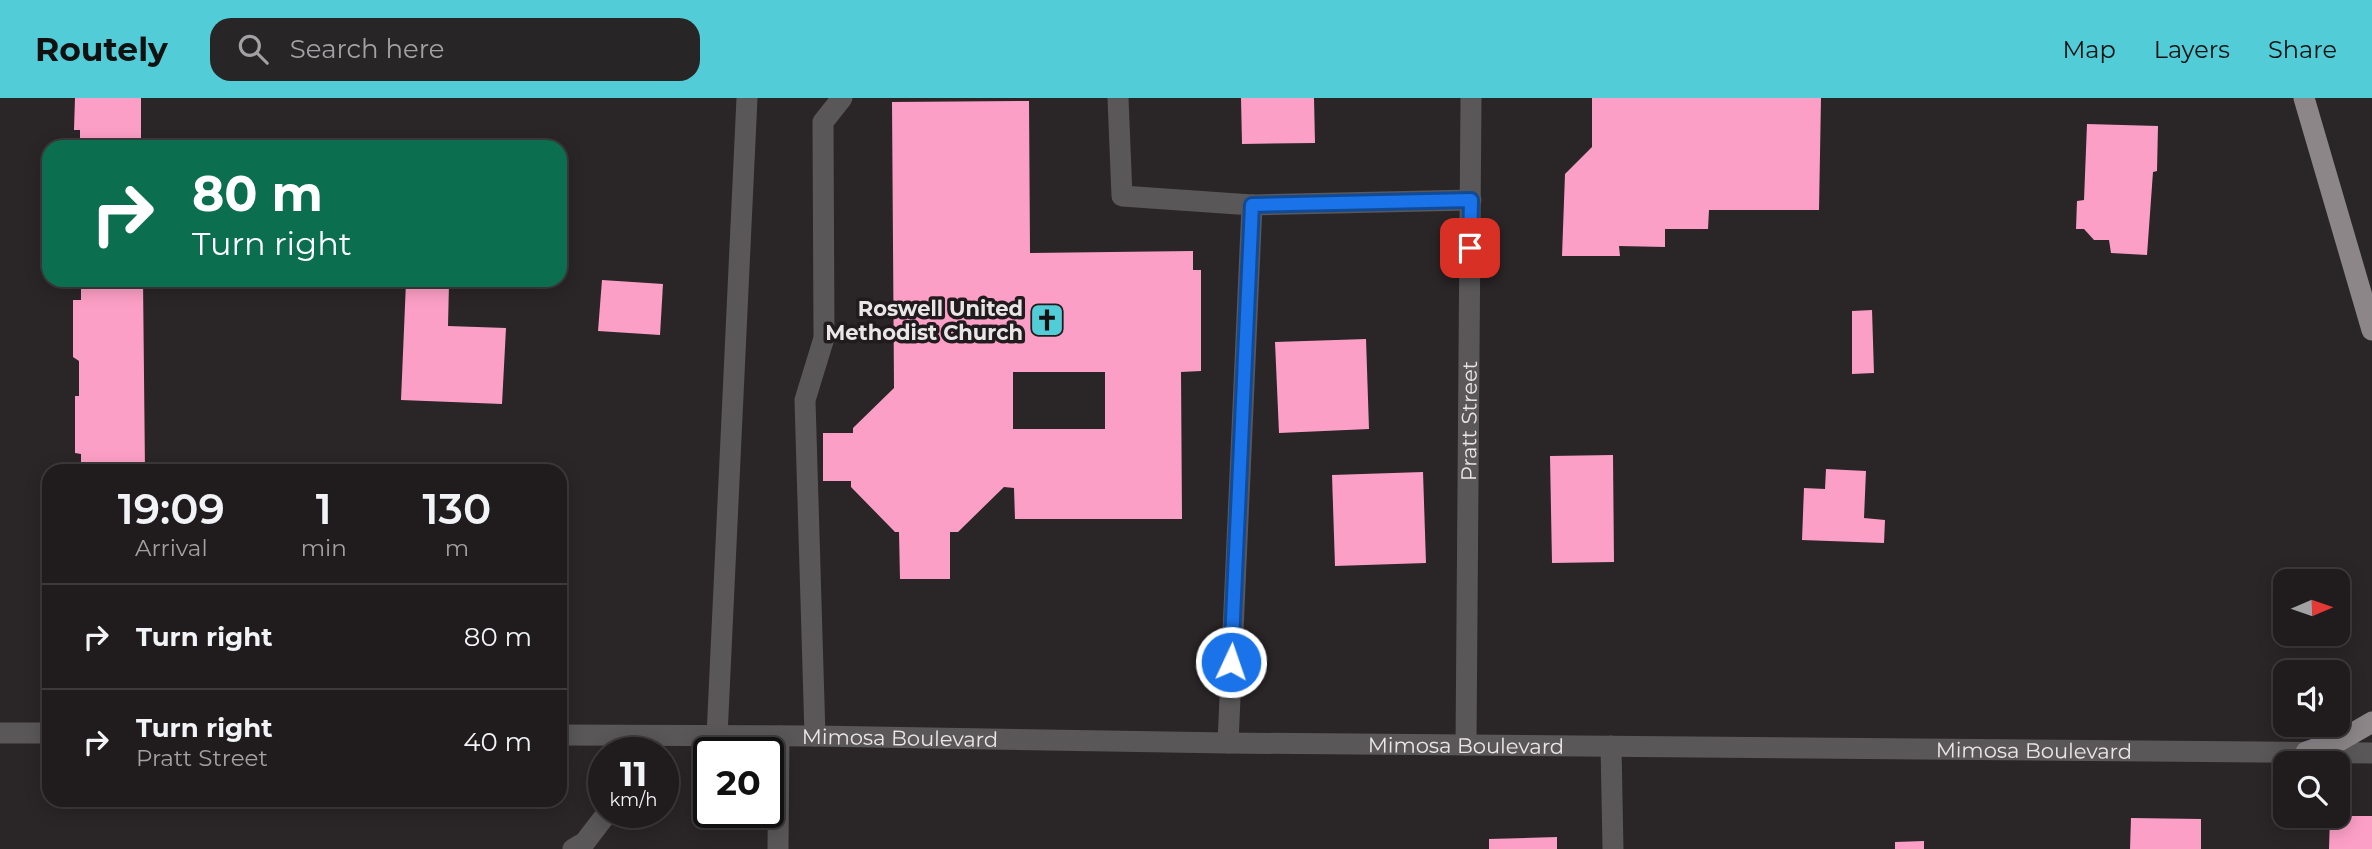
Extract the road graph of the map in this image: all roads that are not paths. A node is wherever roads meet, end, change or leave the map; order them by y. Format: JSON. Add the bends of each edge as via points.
{"nodes":[{"id":1,"x":747,"y":98,"type":"edge"},
{"id":2,"x":842,"y":98,"type":"edge"},
{"id":3,"x":1118,"y":98,"type":"edge"},
{"id":4,"x":1471,"y":98,"type":"edge"},
{"id":5,"x":2304,"y":98,"type":"edge"},
{"id":6,"x":1471,"y":200,"type":"junction"},
{"id":7,"x":1252,"y":205,"type":"junction"},
{"id":8,"x":2372,"y":330,"type":"edge"},
{"id":9,"x":2372,"y":722,"type":"edge"},
{"id":10,"x":0,"y":733,"type":"edge"},
{"id":11,"x":42,"y":733,"type":"edge"},
{"id":12,"x":567,"y":735,"type":"edge"},
{"id":13,"x":667,"y":735,"type":"joint"},
{"id":14,"x":717,"y":736,"type":"junction"},
{"id":15,"x":779,"y":736,"type":"junction"},
{"id":16,"x":815,"y":736,"type":"junction"},
{"id":17,"x":1228,"y":743,"type":"junction"},
{"id":18,"x":1466,"y":745,"type":"junction"},
{"id":19,"x":1611,"y":746,"type":"junction"},
{"id":20,"x":2309,"y":751,"type":"edge"},
{"id":21,"x":2273,"y":752,"type":"edge"},
{"id":22,"x":2350,"y":753,"type":"edge"},
{"id":23,"x":2372,"y":753,"type":"edge"},
{"id":24,"x":596,"y":828,"type":"edge"},
{"id":25,"x":573,"y":849,"type":"edge"},
{"id":26,"x":778,"y":849,"type":"edge"},
{"id":27,"x":1613,"y":849,"type":"edge"}],
"edges":[{"from":1,"to":14,"type":"street"},
{"from":2,"to":16,"type":"street","via":[[822,122],[824,338],[805,400]]},
{"from":3,"to":7,"type":"street","via":[[1122,196]]},
{"from":4,"to":6,"type":"street","name":"Pratt Street"},
{"from":5,"to":8,"type":"main road"},
{"from":6,"to":7,"type":"street"},
{"from":6,"to":18,"type":"street","name":"Pratt Street"},
{"from":7,"to":17,"type":"street"},
{"from":9,"to":20,"type":"main road"},
{"from":10,"to":11,"type":"street"},
{"from":12,"to":13,"type":"street","name":"Mimosa Boulevard"},
{"from":13,"to":14,"type":"street","name":"Mimosa Boulevard"},
{"from":14,"to":15,"type":"street","name":"Mimosa Boulevard"},
{"from":15,"to":16,"type":"street","name":"Mimosa Boulevard"},
{"from":15,"to":26,"type":"street"},
{"from":16,"to":17,"type":"street","name":"Mimosa Boulevard"},
{"from":17,"to":18,"type":"street","name":"Mimosa Boulevard"},
{"from":18,"to":19,"type":"street","name":"Mimosa Boulevard"},
{"from":19,"to":21,"type":"street","name":"Mimosa Boulevard"},
{"from":19,"to":27,"type":"street"},
{"from":22,"to":23,"type":"street","name":"Mimosa Boulevard"},
{"from":24,"to":25,"type":"street"}]}
